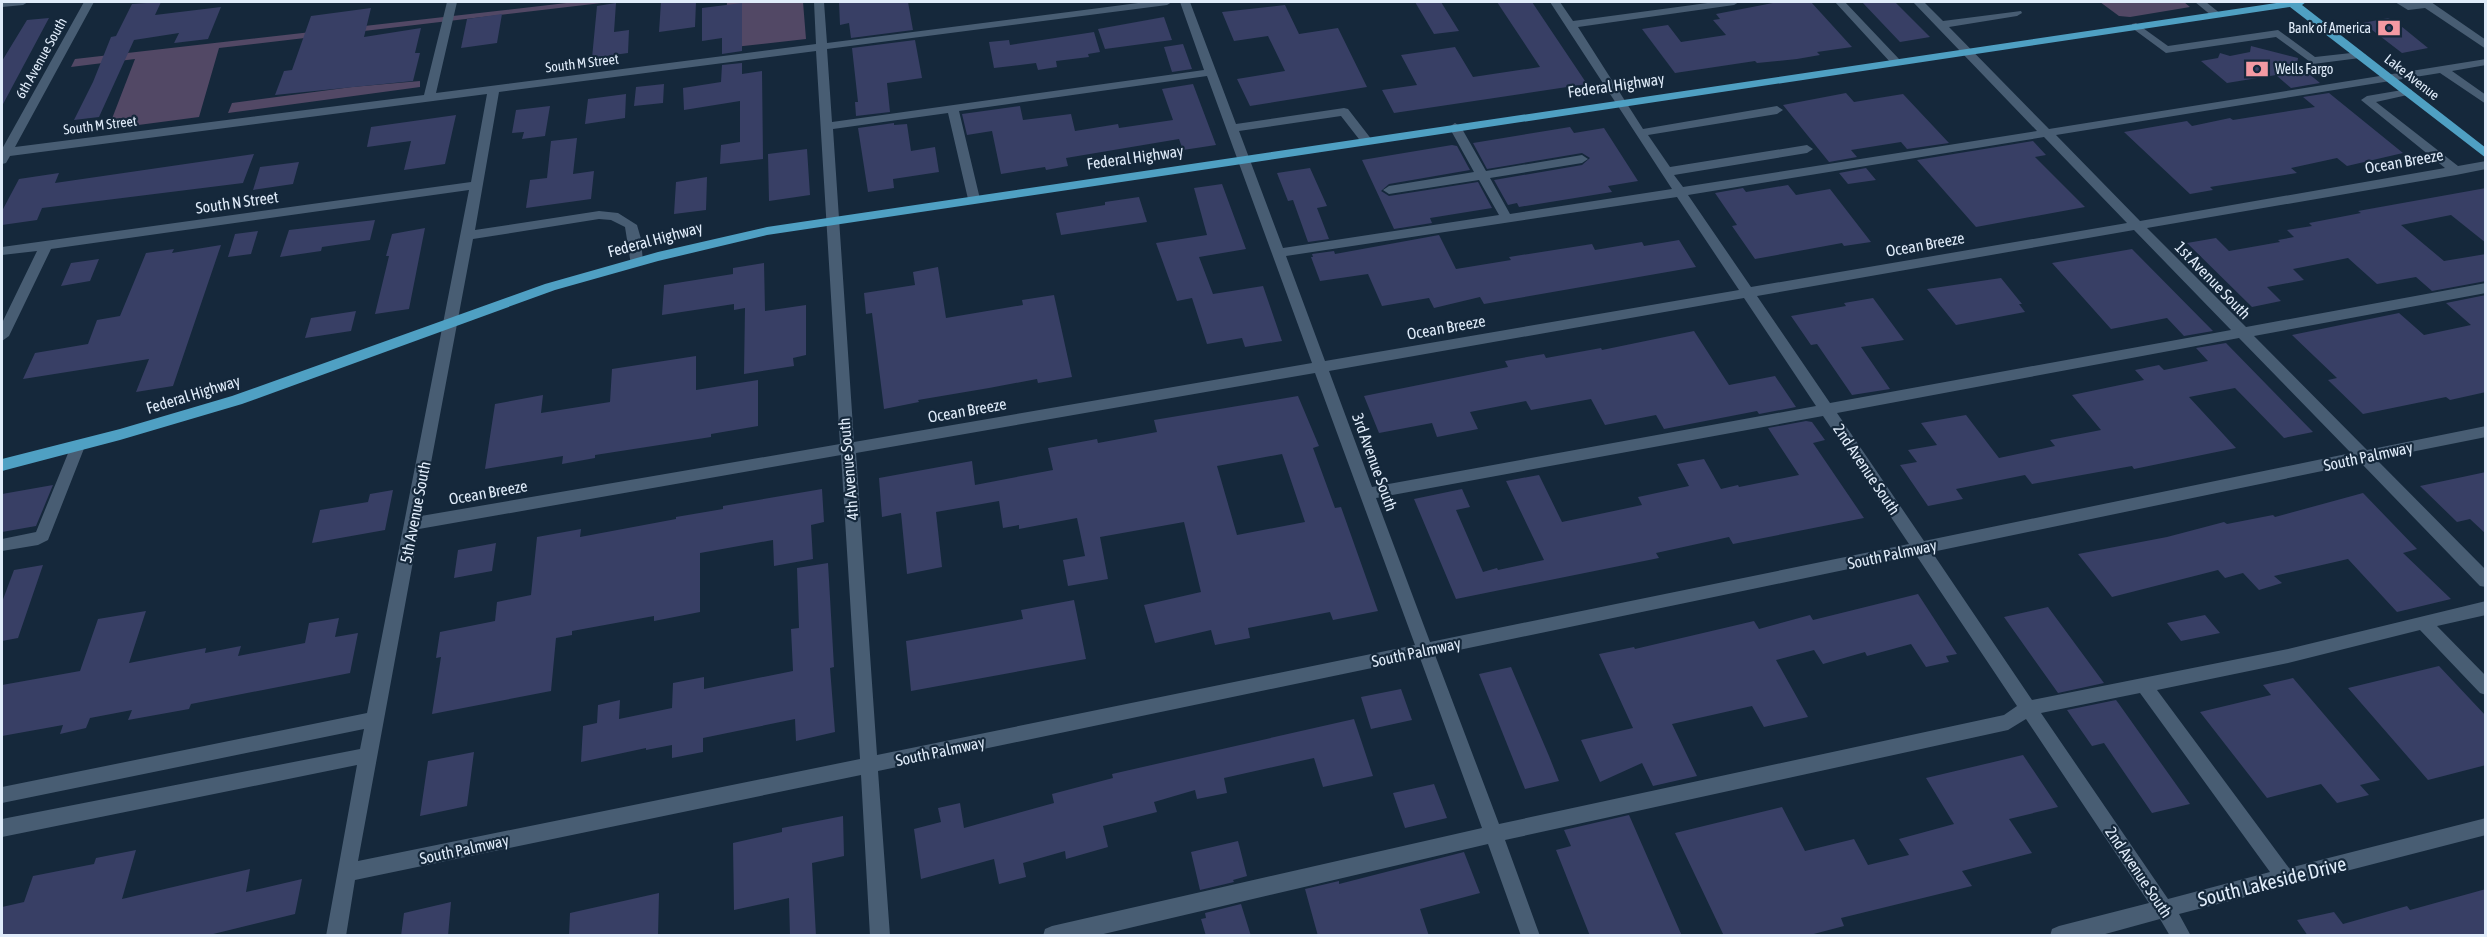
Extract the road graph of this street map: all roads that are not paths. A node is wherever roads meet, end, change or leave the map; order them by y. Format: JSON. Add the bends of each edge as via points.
{"nodes":[{"id":1,"x":23,"y":2,"type":"edge"},
{"id":2,"x":89,"y":2,"type":"edge"},
{"id":3,"x":453,"y":2,"type":"edge"},
{"id":4,"x":819,"y":2,"type":"edge"},
{"id":5,"x":1167,"y":2,"type":"edge"},
{"id":6,"x":1185,"y":2,"type":"edge"},
{"id":7,"x":1555,"y":2,"type":"edge"},
{"id":8,"x":1734,"y":2,"type":"edge"},
{"id":9,"x":1840,"y":2,"type":"edge"},
{"id":10,"x":1918,"y":2,"type":"edge"},
{"id":11,"x":2200,"y":2,"type":"edge"},
{"id":12,"x":2295,"y":2,"type":"edge"},
{"id":13,"x":2400,"y":2,"type":"edge"},
{"id":14,"x":2,"y":4,"type":"edge"},
{"id":15,"x":2017,"y":13,"type":"dead end"},
{"id":16,"x":2216,"y":14,"type":"junction"},
{"id":17,"x":1571,"y":25,"type":"junction"},
{"id":18,"x":1942,"y":25,"type":"junction"},
{"id":19,"x":2136,"y":26,"type":"junction"},
{"id":20,"x":822,"y":46,"type":"junction"},
{"id":21,"x":2486,"y":46,"type":"edge"},
{"id":22,"x":1967,"y":51,"type":"junction"},
{"id":23,"x":2360,"y":55,"type":"junction"},
{"id":24,"x":1895,"y":61,"type":"junction"},
{"id":25,"x":2480,"y":63,"type":"edge"},
{"id":26,"x":2442,"y":69,"type":"junction"},
{"id":27,"x":1212,"y":72,"type":"junction"},
{"id":28,"x":2486,"y":72,"type":"edge"},
{"id":29,"x":2389,"y":77,"type":"junction"},
{"id":30,"x":494,"y":89,"type":"junction"},
{"id":31,"x":2408,"y":92,"type":"junction"},
{"id":32,"x":429,"y":98,"type":"junction"},
{"id":33,"x":2486,"y":101,"type":"edge"},
{"id":34,"x":1622,"y":102,"type":"junction"},
{"id":35,"x":953,"y":109,"type":"junction"},
{"id":36,"x":1777,"y":110,"type":"dead end"},
{"id":37,"x":827,"y":126,"type":"junction"},
{"id":38,"x":1455,"y":127,"type":"junction"},
{"id":39,"x":1233,"y":128,"type":"junction"},
{"id":40,"x":2045,"y":131,"type":"junction"},
{"id":41,"x":1640,"y":133,"type":"junction"},
{"id":42,"x":1366,"y":140,"type":"junction"},
{"id":43,"x":1807,"y":149,"type":"dead end"},
{"id":44,"x":2486,"y":154,"type":"edge"},
{"id":45,"x":3,"y":156,"type":"edge"},
{"id":46,"x":1245,"y":159,"type":"junction"},
{"id":47,"x":1582,"y":159,"type":"dead end"},
{"id":48,"x":2486,"y":165,"type":"edge"},
{"id":49,"x":2456,"y":171,"type":"junction"},
{"id":50,"x":1666,"y":172,"type":"junction"},
{"id":51,"x":1483,"y":175,"type":"junction"},
{"id":52,"x":476,"y":185,"type":"junction"},
{"id":53,"x":1389,"y":190,"type":"dead end"},
{"id":54,"x":1680,"y":192,"type":"junction"},
{"id":55,"x":974,"y":199,"type":"junction"},
{"id":56,"x":1507,"y":219,"type":"junction"},
{"id":57,"x":833,"y":220,"type":"junction"},
{"id":58,"x":2136,"y":225,"type":"junction"},
{"id":59,"x":467,"y":236,"type":"junction"},
{"id":60,"x":45,"y":245,"type":"junction"},
{"id":61,"x":2,"y":251,"type":"edge"},
{"id":62,"x":1279,"y":253,"type":"junction"},
{"id":63,"x":636,"y":262,"type":"junction"},
{"id":64,"x":2486,"y":288,"type":"edge"},
{"id":65,"x":1748,"y":293,"type":"junction"},
{"id":66,"x":452,"y":321,"type":"junction"},
{"id":67,"x":2241,"y":332,"type":"junction"},
{"id":68,"x":2,"y":336,"type":"edge"},
{"id":69,"x":1320,"y":367,"type":"junction"},
{"id":70,"x":1827,"y":411,"type":"junction"},
{"id":71,"x":2486,"y":431,"type":"edge"},
{"id":72,"x":78,"y":446,"type":"junction"},
{"id":73,"x":848,"y":448,"type":"junction"},
{"id":74,"x":2363,"y":456,"type":"junction"},
{"id":75,"x":2,"y":465,"type":"edge"},
{"id":76,"x":1367,"y":494,"type":"junction"},
{"id":77,"x":412,"y":524,"type":"junction"},
{"id":78,"x":2,"y":545,"type":"edge"},
{"id":79,"x":1920,"y":548,"type":"junction"},
{"id":80,"x":2486,"y":581,"type":"edge"},
{"id":81,"x":2486,"y":608,"type":"edge"},
{"id":82,"x":2423,"y":622,"type":"junction"},
{"id":83,"x":1425,"y":650,"type":"junction"},
{"id":84,"x":2143,"y":684,"type":"junction"},
{"id":85,"x":2486,"y":687,"type":"edge"},
{"id":86,"x":2029,"y":708,"type":"junction"},
{"id":87,"x":374,"y":719,"type":"junction"},
{"id":88,"x":368,"y":755,"type":"junction"},
{"id":89,"x":869,"y":765,"type":"junction"},
{"id":90,"x":2,"y":795,"type":"edge"},
{"id":91,"x":2486,"y":826,"type":"edge"},
{"id":92,"x":2,"y":828,"type":"edge"},
{"id":93,"x":1494,"y":834,"type":"junction"},
{"id":94,"x":346,"y":873,"type":"junction"},
{"id":95,"x":2285,"y":877,"type":"junction"},
{"id":96,"x":2164,"y":909,"type":"junction"},
{"id":97,"x":336,"y":936,"type":"edge"},
{"id":98,"x":880,"y":936,"type":"edge"},
{"id":99,"x":1052,"y":936,"type":"edge"},
{"id":100,"x":1531,"y":936,"type":"edge"},
{"id":101,"x":2059,"y":936,"type":"edge"},
{"id":102,"x":2182,"y":936,"type":"edge"}],
"edges":[{"from":1,"to":14,"type":"street"},
{"from":2,"to":45,"type":"street","name":"6th Avenue South"},
{"from":3,"to":32,"type":"street"},
{"from":4,"to":20,"type":"street","name":"4th Avenue South"},
{"from":5,"to":20,"type":"street","name":"South M Street"},
{"from":6,"to":27,"type":"street","name":"3rd Avenue South"},
{"from":7,"to":17,"type":"street","name":"2nd Avenue South"},
{"from":8,"to":17,"type":"street"},
{"from":9,"to":24,"type":"street"},
{"from":10,"to":18,"type":"street","name":"1st Avenue South"},
{"from":11,"to":16,"type":"street"},
{"from":12,"to":16,"type":"main road","name":"Federal Highway"},
{"from":12,"to":23,"type":"main road","name":"Lake Avenue"},
{"from":13,"to":21,"type":"street","via":[[2408,7],[2427,4]]},
{"from":15,"to":18,"type":"street"},
{"from":16,"to":19,"type":"main road","name":"Federal Highway"},
{"from":17,"to":34,"type":"street","name":"2nd Avenue South"},
{"from":18,"to":22,"type":"street","name":"1st Avenue South"},
{"from":19,"to":22,"type":"main road","name":"Federal Highway"},
{"from":19,"to":23,"type":"street","via":[[2166,50],[2278,33],[2313,61]]},
{"from":20,"to":30,"type":"street","name":"South M Street"},
{"from":20,"to":37,"type":"street","name":"4th Avenue South"},
{"from":22,"to":24,"type":"main road","name":"Federal Highway"},
{"from":22,"to":40,"type":"street","name":"1st Avenue South"},
{"from":23,"to":29,"type":"main road","name":"Lake Avenue"},
{"from":24,"to":34,"type":"main road","name":"Federal Highway"},
{"from":25,"to":26,"type":"street"},
{"from":25,"to":28,"type":"street"},
{"from":26,"to":29,"type":"street"},
{"from":26,"to":33,"type":"street"},
{"from":27,"to":35,"type":"street"},
{"from":27,"to":39,"type":"street","name":"3rd Avenue South"},
{"from":29,"to":31,"type":"main road","name":"Lake Avenue"},
{"from":29,"to":40,"type":"street"},
{"from":30,"to":32,"type":"street","name":"South M Street"},
{"from":30,"to":52,"type":"street","name":"5th Avenue South"},
{"from":31,"to":44,"type":"main road","name":"Lake Avenue"},
{"from":31,"to":49,"type":"street","via":[[2367,100]]},
{"from":32,"to":45,"type":"street","name":"South M Street"},
{"from":34,"to":38,"type":"main road","name":"Federal Highway"},
{"from":34,"to":41,"type":"street","name":"2nd Avenue South"},
{"from":35,"to":37,"type":"street"},
{"from":35,"to":55,"type":"street"},
{"from":36,"to":41,"type":"street"},
{"from":37,"to":57,"type":"street","name":"4th Avenue South"},
{"from":38,"to":42,"type":"main road","name":"Federal Highway"},
{"from":38,"to":51,"type":"street"},
{"from":39,"to":42,"type":"street","via":[[1344,112]]},
{"from":39,"to":46,"type":"street","name":"3rd Avenue South"},
{"from":40,"to":54,"type":"street"},
{"from":40,"to":58,"type":"street","name":"1st Avenue South"},
{"from":41,"to":50,"type":"street","name":"2nd Avenue South"},
{"from":42,"to":46,"type":"main road","name":"Federal Highway"},
{"from":43,"to":50,"type":"street"},
{"from":46,"to":55,"type":"main road","name":"Federal Highway"},
{"from":46,"to":62,"type":"street","name":"3rd Avenue South"},
{"from":47,"to":51,"type":"street"},
{"from":48,"to":49,"type":"street","name":"Ocean Breeze"},
{"from":49,"to":58,"type":"street","name":"Ocean Breeze"},
{"from":50,"to":54,"type":"street","name":"2nd Avenue South"},
{"from":51,"to":53,"type":"street"},
{"from":51,"to":56,"type":"street"},
{"from":52,"to":59,"type":"street","name":"5th Avenue South"},
{"from":52,"to":60,"type":"street","name":"South N Street"},
{"from":54,"to":56,"type":"street"},
{"from":54,"to":65,"type":"street","name":"2nd Avenue South"},
{"from":55,"to":57,"type":"main road","name":"Federal Highway"},
{"from":56,"to":62,"type":"street"},
{"from":57,"to":63,"type":"main road","name":"Federal Highway"},
{"from":57,"to":73,"type":"street","name":"4th Avenue South"},
{"from":58,"to":65,"type":"street","name":"Ocean Breeze"},
{"from":58,"to":67,"type":"street","name":"1st Avenue South"},
{"from":59,"to":63,"type":"street","via":[[599,215],[614,216],[631,225]]},
{"from":59,"to":66,"type":"street","name":"5th Avenue South"},
{"from":60,"to":61,"type":"street","name":"South N Street"},
{"from":60,"to":68,"type":"street"},
{"from":62,"to":69,"type":"street","name":"3rd Avenue South"},
{"from":63,"to":66,"type":"main road","name":"Federal Highway"},
{"from":64,"to":67,"type":"street"},
{"from":65,"to":69,"type":"street","name":"Ocean Breeze"},
{"from":65,"to":70,"type":"street","name":"2nd Avenue South"},
{"from":66,"to":72,"type":"main road","name":"Federal Highway","via":[[236,400]]},
{"from":66,"to":77,"type":"street","name":"5th Avenue South"},
{"from":67,"to":70,"type":"street"},
{"from":67,"to":74,"type":"street","name":"1st Avenue South"},
{"from":69,"to":73,"type":"street","name":"Ocean Breeze"},
{"from":69,"to":76,"type":"street","name":"3rd Avenue South"},
{"from":70,"to":76,"type":"street"},
{"from":70,"to":79,"type":"street","name":"2nd Avenue South"},
{"from":71,"to":74,"type":"street","name":"South Palmway"},
{"from":72,"to":75,"type":"main road","name":"Federal Highway"},
{"from":72,"to":78,"type":"street","via":[[42,536]]},
{"from":73,"to":77,"type":"street","name":"Ocean Breeze"},
{"from":73,"to":89,"type":"street","name":"4th Avenue South"},
{"from":74,"to":79,"type":"street","name":"South Palmway"},
{"from":74,"to":80,"type":"street","name":"1st Avenue South"},
{"from":76,"to":83,"type":"street","name":"3rd Avenue South"},
{"from":77,"to":87,"type":"street","name":"5th Avenue South"},
{"from":79,"to":83,"type":"street","name":"South Palmway"},
{"from":79,"to":86,"type":"street","name":"2nd Avenue South"},
{"from":81,"to":82,"type":"street"},
{"from":82,"to":84,"type":"street","via":[[2288,656]]},
{"from":82,"to":85,"type":"street"},
{"from":83,"to":89,"type":"street","name":"South Palmway"},
{"from":83,"to":93,"type":"street","name":"3rd Avenue South"},
{"from":84,"to":86,"type":"street"},
{"from":84,"to":95,"type":"street"},
{"from":86,"to":93,"type":"street","via":[[2008,722]]},
{"from":86,"to":96,"type":"street","name":"2nd Avenue South"},
{"from":87,"to":88,"type":"street","name":"5th Avenue South"},
{"from":87,"to":90,"type":"street"},
{"from":88,"to":92,"type":"street"},
{"from":88,"to":94,"type":"street","name":"5th Avenue South"},
{"from":89,"to":94,"type":"street","name":"South Palmway"},
{"from":89,"to":98,"type":"street","name":"4th Avenue South"},
{"from":91,"to":95,"type":"street","name":"South Lakeside Drive"},
{"from":93,"to":99,"type":"street"},
{"from":93,"to":100,"type":"street","name":"3rd Avenue South"},
{"from":94,"to":97,"type":"street","name":"5th Avenue South"},
{"from":95,"to":96,"type":"street","name":"South Lakeside Drive"},
{"from":96,"to":101,"type":"street","name":"South Lakeside Drive"},
{"from":96,"to":102,"type":"street","name":"2nd Avenue South"}]}
